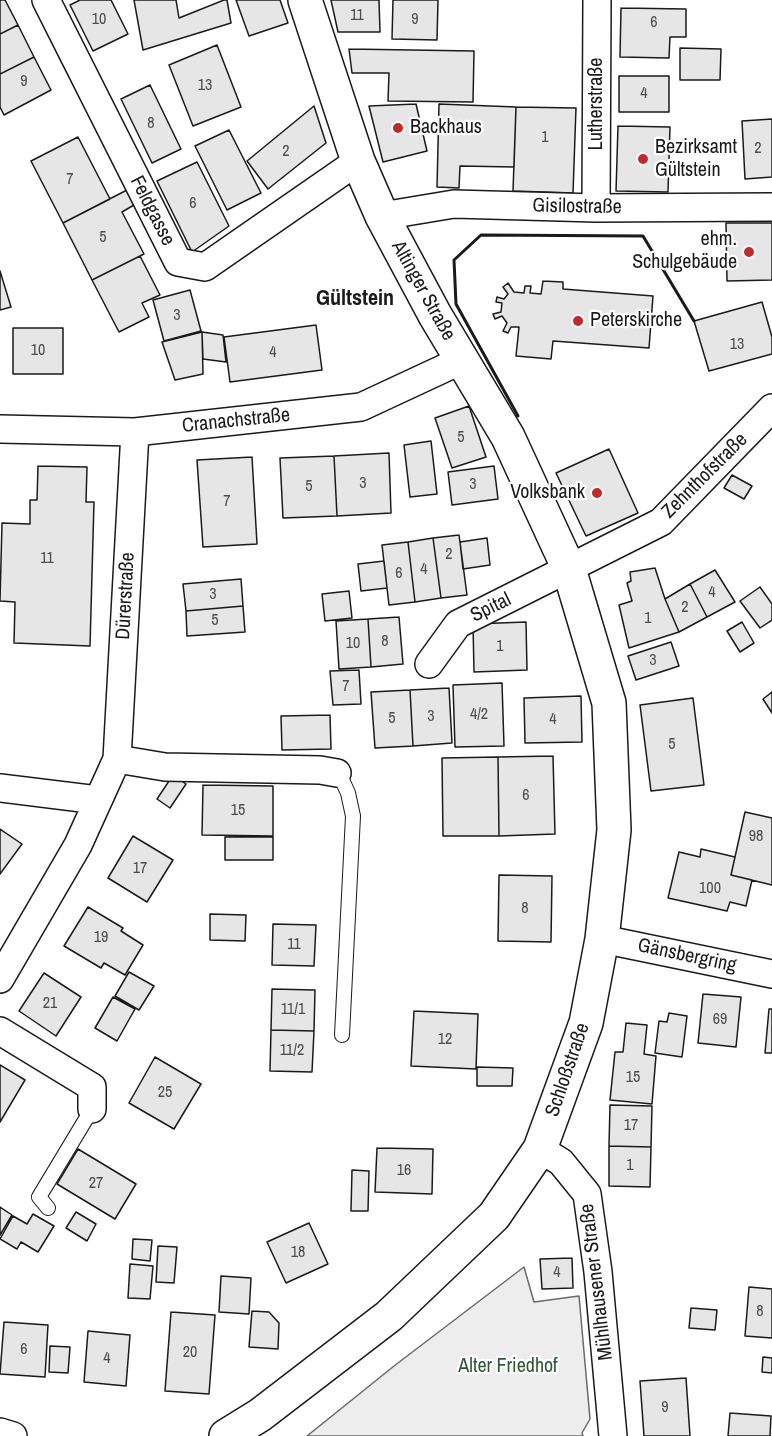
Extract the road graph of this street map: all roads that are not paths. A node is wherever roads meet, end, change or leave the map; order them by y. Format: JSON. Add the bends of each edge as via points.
{"nodes":[{"id":1,"x":46,"y":0,"type":"edge"},
{"id":2,"x":305,"y":0,"type":"edge"},
{"id":3,"x":597,"y":0,"type":"edge"},
{"id":4,"x":358,"y":160,"type":"junction"},
{"id":5,"x":772,"y":207,"type":"edge"},
{"id":6,"x":596,"y":208,"type":"junction"},
{"id":7,"x":382,"y":216,"type":"junction"},
{"id":8,"x":462,"y":360,"type":"junction"},
{"id":9,"x":772,"y":408,"type":"edge"},
{"id":10,"x":0,"y":429,"type":"edge"},
{"id":11,"x":135,"y":432,"type":"junction"},
{"id":12,"x":569,"y":569,"type":"junction"},
{"id":13,"x":429,"y":664,"type":"dead end"},
{"id":14,"x":117,"y":759,"type":"junction"},
{"id":15,"x":337,"y":773,"type":"joint"},
{"id":16,"x":0,"y":788,"type":"edge"},
{"id":17,"x":98,"y":800,"type":"junction"},
{"id":18,"x":602,"y":939,"type":"junction"},
{"id":19,"x":772,"y":974,"type":"edge"},
{"id":20,"x":0,"y":979,"type":"edge"},
{"id":21,"x":0,"y":1031,"type":"edge"},
{"id":22,"x":342,"y":1035,"type":"dead end"},
{"id":23,"x":92,"y":1109,"type":"joint"},
{"id":24,"x":540,"y":1149,"type":"junction"},
{"id":25,"x":48,"y":1208,"type":"dead end"},
{"id":26,"x":226,"y":1436,"type":"edge"},
{"id":27,"x":613,"y":1436,"type":"edge"}],
"edges":[{"from":1,"to":4,"type":"street","name":"Feldgasse","via":[[178,262],[205,267]]},
{"from":2,"to":4,"type":"street","name":"Altinger Straße"},
{"from":3,"to":6,"type":"street","name":"Lutherstraße"},
{"from":4,"to":7,"type":"street","name":"Altinger Straße"},
{"from":5,"to":6,"type":"street","name":"Gisilostraße"},
{"from":6,"to":7,"type":"street","name":"Gisilostraße","via":[[454,204]]},
{"from":7,"to":8,"type":"street","name":"Altinger Straße"},
{"from":8,"to":11,"type":"street","name":"Cranachstraße","via":[[361,407]]},
{"from":8,"to":12,"type":"street","name":"Altinger Straße","via":[[508,437]]},
{"from":9,"to":12,"type":"street","name":"Zehnthofstraße","via":[[662,522]]},
{"from":10,"to":11,"type":"street","name":"Cranachstraße"},
{"from":11,"to":14,"type":"street","name":"Dürerstraße"},
{"from":12,"to":13,"type":"street","name":"Spital","via":[[458,624]]},
{"from":12,"to":18,"type":"street","name":"Schloßstraße","via":[[609,703],[614,831]]},
{"from":14,"to":15,"type":"street","via":[[165,767]]},
{"from":14,"to":17,"type":"street","name":"Dürerstraße"},
{"from":15,"to":22,"type":"lane","via":[[344,782],[353,816]]},
{"from":16,"to":17,"type":"street"},
{"from":17,"to":20,"type":"street","name":"Dürerstraße","via":[[78,845]]},
{"from":18,"to":19,"type":"street","name":"Gänsbergring"},
{"from":18,"to":24,"type":"street","name":"Schloßstraße","via":[[586,1023]]},
{"from":21,"to":23,"type":"street","via":[[92,1087]]},
{"from":23,"to":25,"type":"lane","via":[[39,1197]]},
{"from":24,"to":26,"type":"street","name":"Schloßstraße","via":[[494,1216],[389,1316],[260,1415]]},
{"from":24,"to":27,"type":"street","name":"Mühlhausener Straße","via":[[561,1162],[587,1194]]}]}
